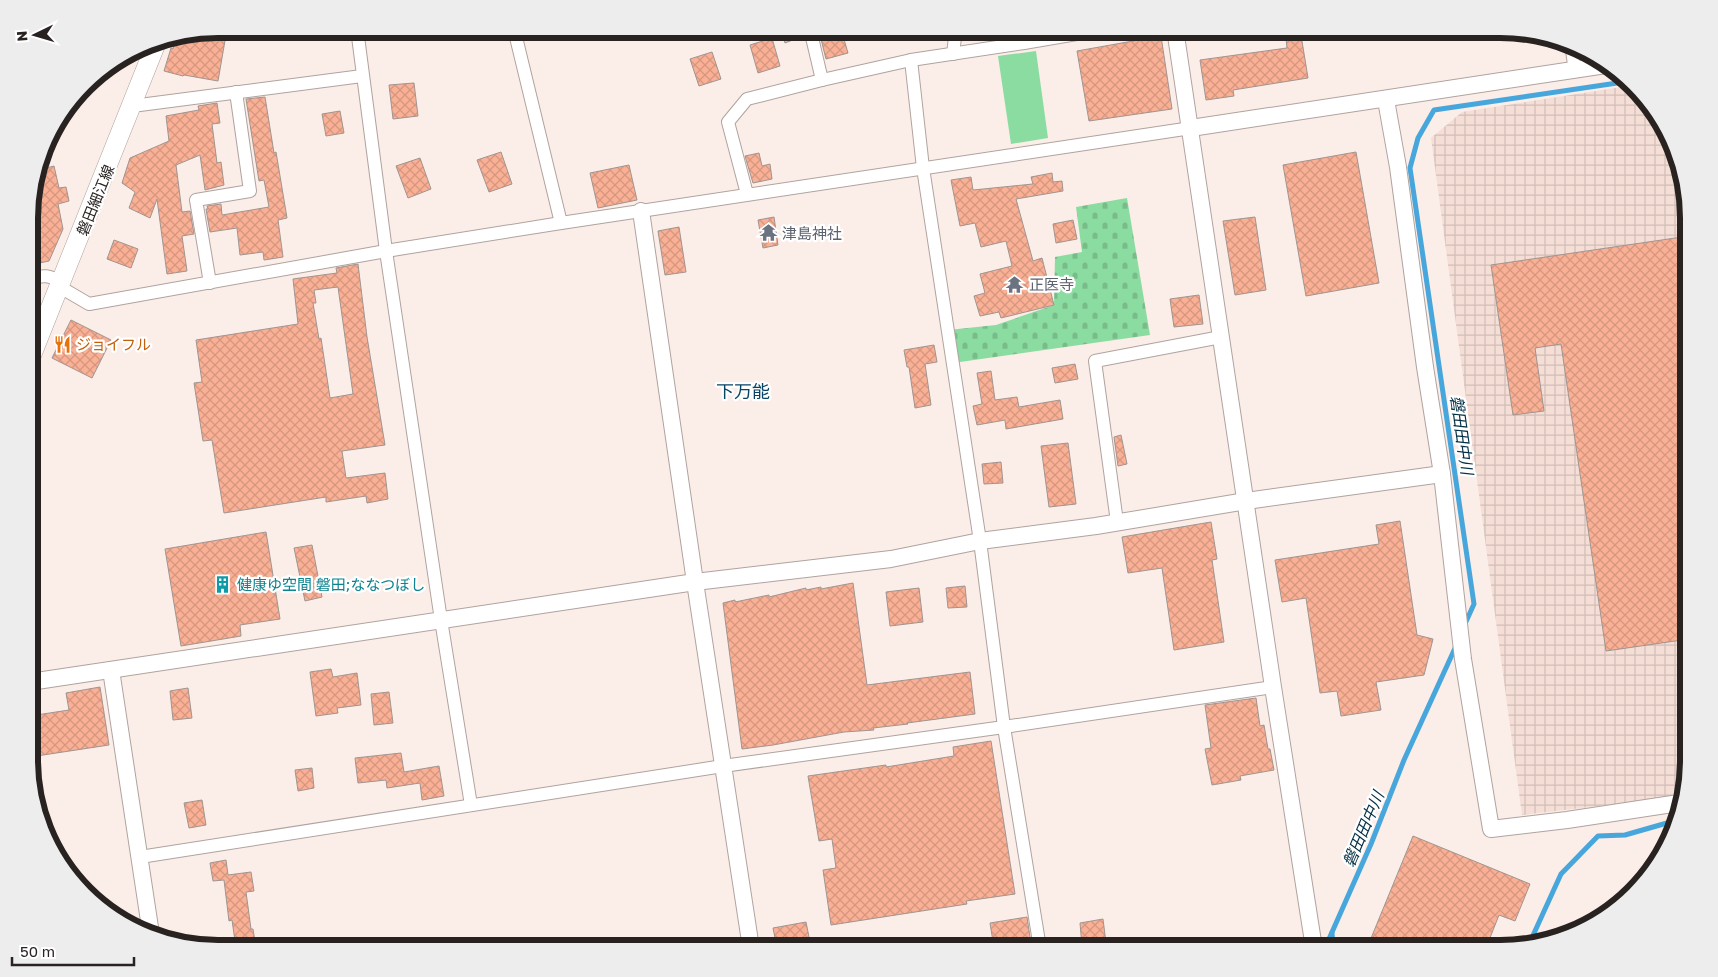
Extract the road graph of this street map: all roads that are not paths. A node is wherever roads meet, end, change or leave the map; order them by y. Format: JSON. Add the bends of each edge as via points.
{"nodes":[{"id":1,"x":358,"y":38,"type":"edge"},
{"id":2,"x":516,"y":38,"type":"edge"},
{"id":3,"x":812,"y":38,"type":"edge"},
{"id":4,"x":955,"y":38,"type":"edge"},
{"id":5,"x":1024,"y":38,"type":"edge"},
{"id":6,"x":1057,"y":38,"type":"edge"},
{"id":7,"x":1176,"y":38,"type":"edge"},
{"id":8,"x":1024,"y":44,"type":"junction"},
{"id":9,"x":154,"y":49,"type":"edge"},
{"id":10,"x":1572,"y":52,"type":"edge"},
{"id":11,"x":953,"y":54,"type":"junction"},
{"id":12,"x":911,"y":60,"type":"junction"},
{"id":13,"x":1598,"y":67,"type":"edge"},
{"id":14,"x":1575,"y":71,"type":"junction"},
{"id":15,"x":362,"y":76,"type":"junction"},
{"id":16,"x":822,"y":80,"type":"junction"},
{"id":17,"x":236,"y":92,"type":"junction"},
{"id":18,"x":1386,"y":100,"type":"junction"},
{"id":19,"x":132,"y":106,"type":"junction"},
{"id":20,"x":1191,"y":128,"type":"junction"},
{"id":21,"x":923,"y":168,"type":"junction"},
{"id":22,"x":747,"y":194,"type":"junction"},
{"id":23,"x":641,"y":211,"type":"junction"},
{"id":24,"x":561,"y":223,"type":"junction"},
{"id":25,"x":386,"y":251,"type":"junction"},
{"id":26,"x":38,"y":276,"type":"edge"},
{"id":27,"x":210,"y":282,"type":"junction"},
{"id":28,"x":61,"y":285,"type":"junction"},
{"id":29,"x":1221,"y":337,"type":"junction"},
{"id":30,"x":38,"y":340,"type":"edge"},
{"id":31,"x":1442,"y":474,"type":"junction"},
{"id":32,"x":1246,"y":501,"type":"junction"},
{"id":33,"x":1117,"y":522,"type":"junction"},
{"id":34,"x":980,"y":541,"type":"junction"},
{"id":35,"x":695,"y":582,"type":"junction"},
{"id":36,"x":441,"y":620,"type":"junction"},
{"id":37,"x":112,"y":670,"type":"junction"},
{"id":38,"x":38,"y":681,"type":"edge"},
{"id":39,"x":1273,"y":687,"type":"junction"},
{"id":40,"x":1004,"y":728,"type":"junction"},
{"id":41,"x":723,"y":766,"type":"junction"},
{"id":42,"x":1675,"y":803,"type":"edge"},
{"id":43,"x":471,"y":805,"type":"junction"},
{"id":44,"x":140,"y":857,"type":"junction"},
{"id":45,"x":150,"y":926,"type":"edge"},
{"id":46,"x":751,"y":940,"type":"edge"},
{"id":47,"x":1039,"y":940,"type":"edge"},
{"id":48,"x":1313,"y":940,"type":"edge"}],
"edges":[{"from":1,"to":15,"type":"street"},
{"from":2,"to":24,"type":"street"},
{"from":3,"to":16,"type":"street"},
{"from":4,"to":11,"type":"street"},
{"from":5,"to":8,"type":"street"},
{"from":6,"to":8,"type":"street"},
{"from":7,"to":20,"type":"street"},
{"from":8,"to":11,"type":"street"},
{"from":9,"to":19,"type":"main road","name":"磐田細江線"},
{"from":10,"to":14,"type":"street"},
{"from":11,"to":12,"type":"street"},
{"from":12,"to":16,"type":"street"},
{"from":12,"to":21,"type":"street"},
{"from":13,"to":14,"type":"street"},
{"from":14,"to":18,"type":"street"},
{"from":15,"to":17,"type":"street"},
{"from":15,"to":25,"type":"street"},
{"from":16,"to":22,"type":"street","via":[[747,99],[728,122]]},
{"from":17,"to":19,"type":"street"},
{"from":17,"to":27,"type":"street","via":[[250,191],[196,200]]},
{"from":18,"to":20,"type":"street"},
{"from":18,"to":31,"type":"street"},
{"from":19,"to":28,"type":"main road","name":"磐田細江線"},
{"from":20,"to":21,"type":"street"},
{"from":20,"to":29,"type":"street"},
{"from":21,"to":22,"type":"street"},
{"from":21,"to":34,"type":"street"},
{"from":22,"to":23,"type":"street"},
{"from":23,"to":24,"type":"street"},
{"from":23,"to":35,"type":"street"},
{"from":24,"to":25,"type":"street"},
{"from":25,"to":27,"type":"street"},
{"from":25,"to":36,"type":"street"},
{"from":26,"to":28,"type":"street","via":[[50,276]]},
{"from":27,"to":28,"type":"street","via":[[89,304]]},
{"from":28,"to":30,"type":"main road","name":"磐田細江線"},
{"from":29,"to":32,"type":"street"},
{"from":29,"to":33,"type":"street","via":[[1095,362]]},
{"from":31,"to":32,"type":"street"},
{"from":31,"to":42,"type":"street","via":[[1463,659],[1491,829]]},
{"from":32,"to":33,"type":"street"},
{"from":32,"to":39,"type":"street"},
{"from":33,"to":34,"type":"street"},
{"from":34,"to":35,"type":"street","via":[[891,559]]},
{"from":34,"to":40,"type":"street"},
{"from":35,"to":36,"type":"street"},
{"from":35,"to":41,"type":"street"},
{"from":36,"to":37,"type":"street"},
{"from":36,"to":43,"type":"street"},
{"from":37,"to":38,"type":"street"},
{"from":37,"to":44,"type":"street"},
{"from":39,"to":40,"type":"street"},
{"from":39,"to":48,"type":"street"},
{"from":40,"to":41,"type":"street"},
{"from":40,"to":47,"type":"street"},
{"from":41,"to":43,"type":"street"},
{"from":41,"to":46,"type":"street"},
{"from":43,"to":44,"type":"street"},
{"from":44,"to":45,"type":"street"}]}
